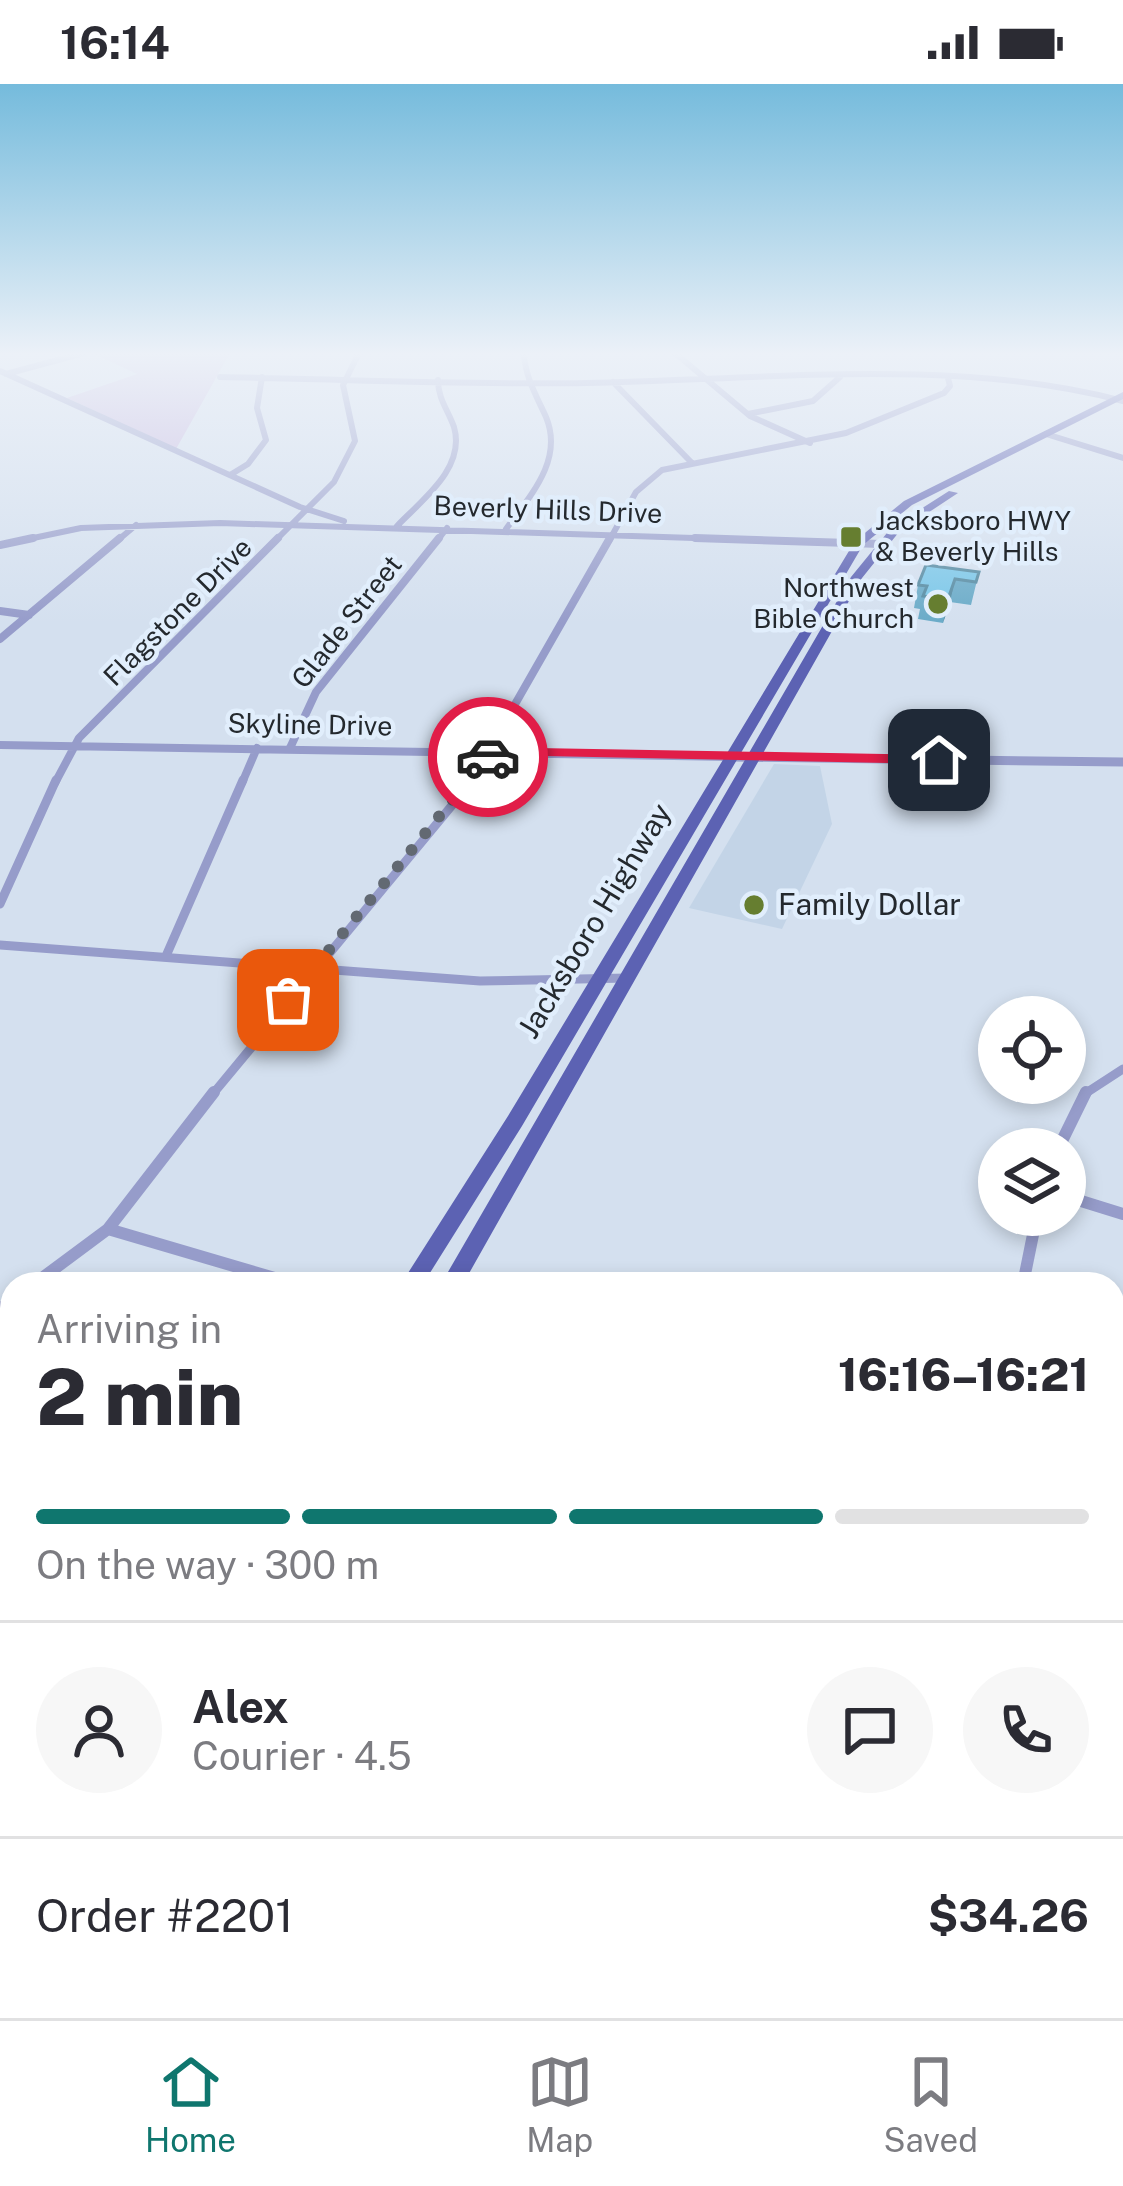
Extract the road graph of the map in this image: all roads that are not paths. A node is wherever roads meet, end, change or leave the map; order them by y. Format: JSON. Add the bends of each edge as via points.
{"nodes":[{"id":1,"x":159,"y":443,"type":"edge"},
{"id":2,"x":264,"y":443,"type":"edge"},
{"id":3,"x":355,"y":443,"type":"edge"},
{"id":4,"x":454,"y":443,"type":"edge"},
{"id":5,"x":552,"y":443,"type":"edge"},
{"id":6,"x":673,"y":443,"type":"edge"},
{"id":7,"x":809,"y":443,"type":"edge"},
{"id":8,"x":818,"y":443,"type":"edge"},
{"id":9,"x":1027,"y":443,"type":"edge"},
{"id":10,"x":1053,"y":443,"type":"edge"},
{"id":11,"x":1075,"y":443,"type":"edge"},
{"id":12,"x":813,"y":445,"type":"junction"},
{"id":13,"x":1123,"y":458,"type":"edge"},
{"id":14,"x":691,"y":462,"type":"junction"},
{"id":15,"x":230,"y":475,"type":"junction"},
{"id":16,"x":309,"y":511,"type":"junction"},
{"id":17,"x":359,"y":524,"type":"junction"},
{"id":18,"x":136,"y":525,"type":"junction"},
{"id":19,"x":295,"y":525,"type":"junction"},
{"id":20,"x":397,"y":526,"type":"junction"},
{"id":21,"x":447,"y":528,"type":"junction"},
{"id":22,"x":506,"y":529,"type":"junction"},
{"id":23,"x":614,"y":534,"type":"junction"},
{"id":24,"x":859,"y":543,"type":"junction"},
{"id":25,"x":0,"y":544,"type":"edge"},
{"id":26,"x":881,"y":544,"type":"junction"},
{"id":27,"x":0,"y":611,"type":"edge"},
{"id":28,"x":29,"y":615,"type":"junction"},
{"id":29,"x":804,"y":631,"type":"junction"},
{"id":30,"x":825,"y":636,"type":"junction"},
{"id":31,"x":0,"y":639,"type":"edge"},
{"id":32,"x":0,"y":745,"type":"edge"},
{"id":33,"x":74,"y":746,"type":"junction"},
{"id":34,"x":257,"y":748,"type":"junction"},
{"id":35,"x":290,"y":748,"type":"junction"},
{"id":36,"x":491,"y":751,"type":"junction"},
{"id":37,"x":733,"y":757,"type":"junction"},
{"id":38,"x":755,"y":757,"type":"junction"},
{"id":39,"x":1123,"y":762,"type":"edge"},
{"id":40,"x":0,"y":904,"type":"edge"},
{"id":41,"x":0,"y":945,"type":"edge"},
{"id":42,"x":166,"y":956,"type":"junction"},
{"id":43,"x":316,"y":967,"type":"junction"},
{"id":44,"x":627,"y":978,"type":"junction"},
{"id":45,"x":599,"y":979,"type":"junction"},
{"id":46,"x":1123,"y":1070,"type":"edge"},
{"id":47,"x":525,"y":1102,"type":"junction"},
{"id":48,"x":551,"y":1109,"type":"junction"},
{"id":49,"x":1066,"y":1128,"type":"edge"},
{"id":50,"x":1086,"y":1203,"type":"edge"},
{"id":51,"x":1123,"y":1214,"type":"edge"},
{"id":52,"x":108,"y":1229,"type":"junction"},
{"id":53,"x":1033,"y":1236,"type":"edge"},
{"id":54,"x":50,"y":1272,"type":"edge"},
{"id":55,"x":254,"y":1272,"type":"edge"},
{"id":56,"x":419,"y":1272,"type":"edge"},
{"id":57,"x":459,"y":1272,"type":"edge"},
{"id":58,"x":1025,"y":1272,"type":"edge"}],
"edges":[{"from":1,"to":15,"type":"street"},
{"from":2,"to":15,"type":"street"},
{"from":3,"to":16,"type":"street","name":"Flagstone Drive"},
{"from":4,"to":20,"type":"street","name":"Glade Street","via":[[454,459]]},
{"from":5,"to":22,"type":"street","via":[[553,456]]},
{"from":6,"to":14,"type":"street"},
{"from":7,"to":12,"type":"street"},
{"from":8,"to":12,"type":"street"},
{"from":9,"to":24,"type":"main road","name":"Jacksboro Highway","via":[[908,503]]},
{"from":10,"to":26,"type":"main road","name":"Jacksboro Highway","via":[[927,507]]},
{"from":11,"to":13,"type":"street"},
{"from":12,"to":14,"type":"street"},
{"from":14,"to":23,"type":"street","via":[[662,470],[636,491]]},
{"from":15,"to":16,"type":"street"},
{"from":16,"to":17,"type":"street"},
{"from":16,"to":19,"type":"street","name":"Flagstone Drive"},
{"from":17,"to":19,"type":"street","name":"Beverly Hills Drive"},
{"from":17,"to":20,"type":"street","name":"Beverly Hills Drive"},
{"from":18,"to":19,"type":"street","name":"Beverly Hills Drive"},
{"from":18,"to":25,"type":"street","name":"Beverly Hills Drive"},
{"from":18,"to":28,"type":"street"},
{"from":19,"to":33,"type":"street","name":"Flagstone Drive"},
{"from":20,"to":21,"type":"street","name":"Beverly Hills Drive"},
{"from":21,"to":22,"type":"street","name":"Beverly Hills Drive"},
{"from":21,"to":35,"type":"street","name":"Glade Street","via":[[316,692]]},
{"from":22,"to":23,"type":"street","name":"Beverly Hills Drive"},
{"from":23,"to":24,"type":"street","name":"Beverly Hills Drive"},
{"from":23,"to":36,"type":"street"},
{"from":24,"to":26,"type":"street","name":"Beverly Hills Drive"},
{"from":24,"to":29,"type":"main road","name":"Jacksboro Highway"},
{"from":26,"to":30,"type":"main road","name":"Jacksboro Highway"},
{"from":27,"to":28,"type":"street"},
{"from":28,"to":31,"type":"street"},
{"from":29,"to":30,"type":"main road"},
{"from":29,"to":37,"type":"main road","name":"Jacksboro Highway"},
{"from":30,"to":38,"type":"main road","name":"Jacksboro Highway"},
{"from":32,"to":33,"type":"street","name":"Skyline Drive"},
{"from":33,"to":34,"type":"street","name":"Skyline Drive"},
{"from":33,"to":40,"type":"street","name":"Flagstone Drive"},
{"from":34,"to":35,"type":"street","name":"Skyline Drive"},
{"from":34,"to":42,"type":"street"},
{"from":35,"to":36,"type":"street","name":"Skyline Drive"},
{"from":36,"to":37,"type":"street","name":"Skyline Drive"},
{"from":36,"to":43,"type":"street"},
{"from":37,"to":38,"type":"street","name":"Skyline Drive"},
{"from":37,"to":45,"type":"main road","name":"Jacksboro Highway"},
{"from":38,"to":39,"type":"street","name":"Skyline Drive"},
{"from":38,"to":44,"type":"main road","name":"Jacksboro Highway"},
{"from":41,"to":42,"type":"street"},
{"from":42,"to":43,"type":"street"},
{"from":43,"to":45,"type":"street","via":[[481,981]]},
{"from":43,"to":52,"type":"street"},
{"from":44,"to":45,"type":"street"},
{"from":44,"to":48,"type":"main road","name":"Jacksboro Highway"},
{"from":45,"to":47,"type":"main road","name":"Jacksboro Highway"},
{"from":46,"to":49,"type":"street","via":[[1088,1087]]},
{"from":47,"to":48,"type":"main road"},
{"from":47,"to":56,"type":"main road","name":"Jacksboro Highway"},
{"from":48,"to":57,"type":"main road","name":"Jacksboro Highway"},
{"from":50,"to":51,"type":"street"},
{"from":52,"to":54,"type":"street"},
{"from":52,"to":55,"type":"street"},
{"from":53,"to":58,"type":"street"}]}
